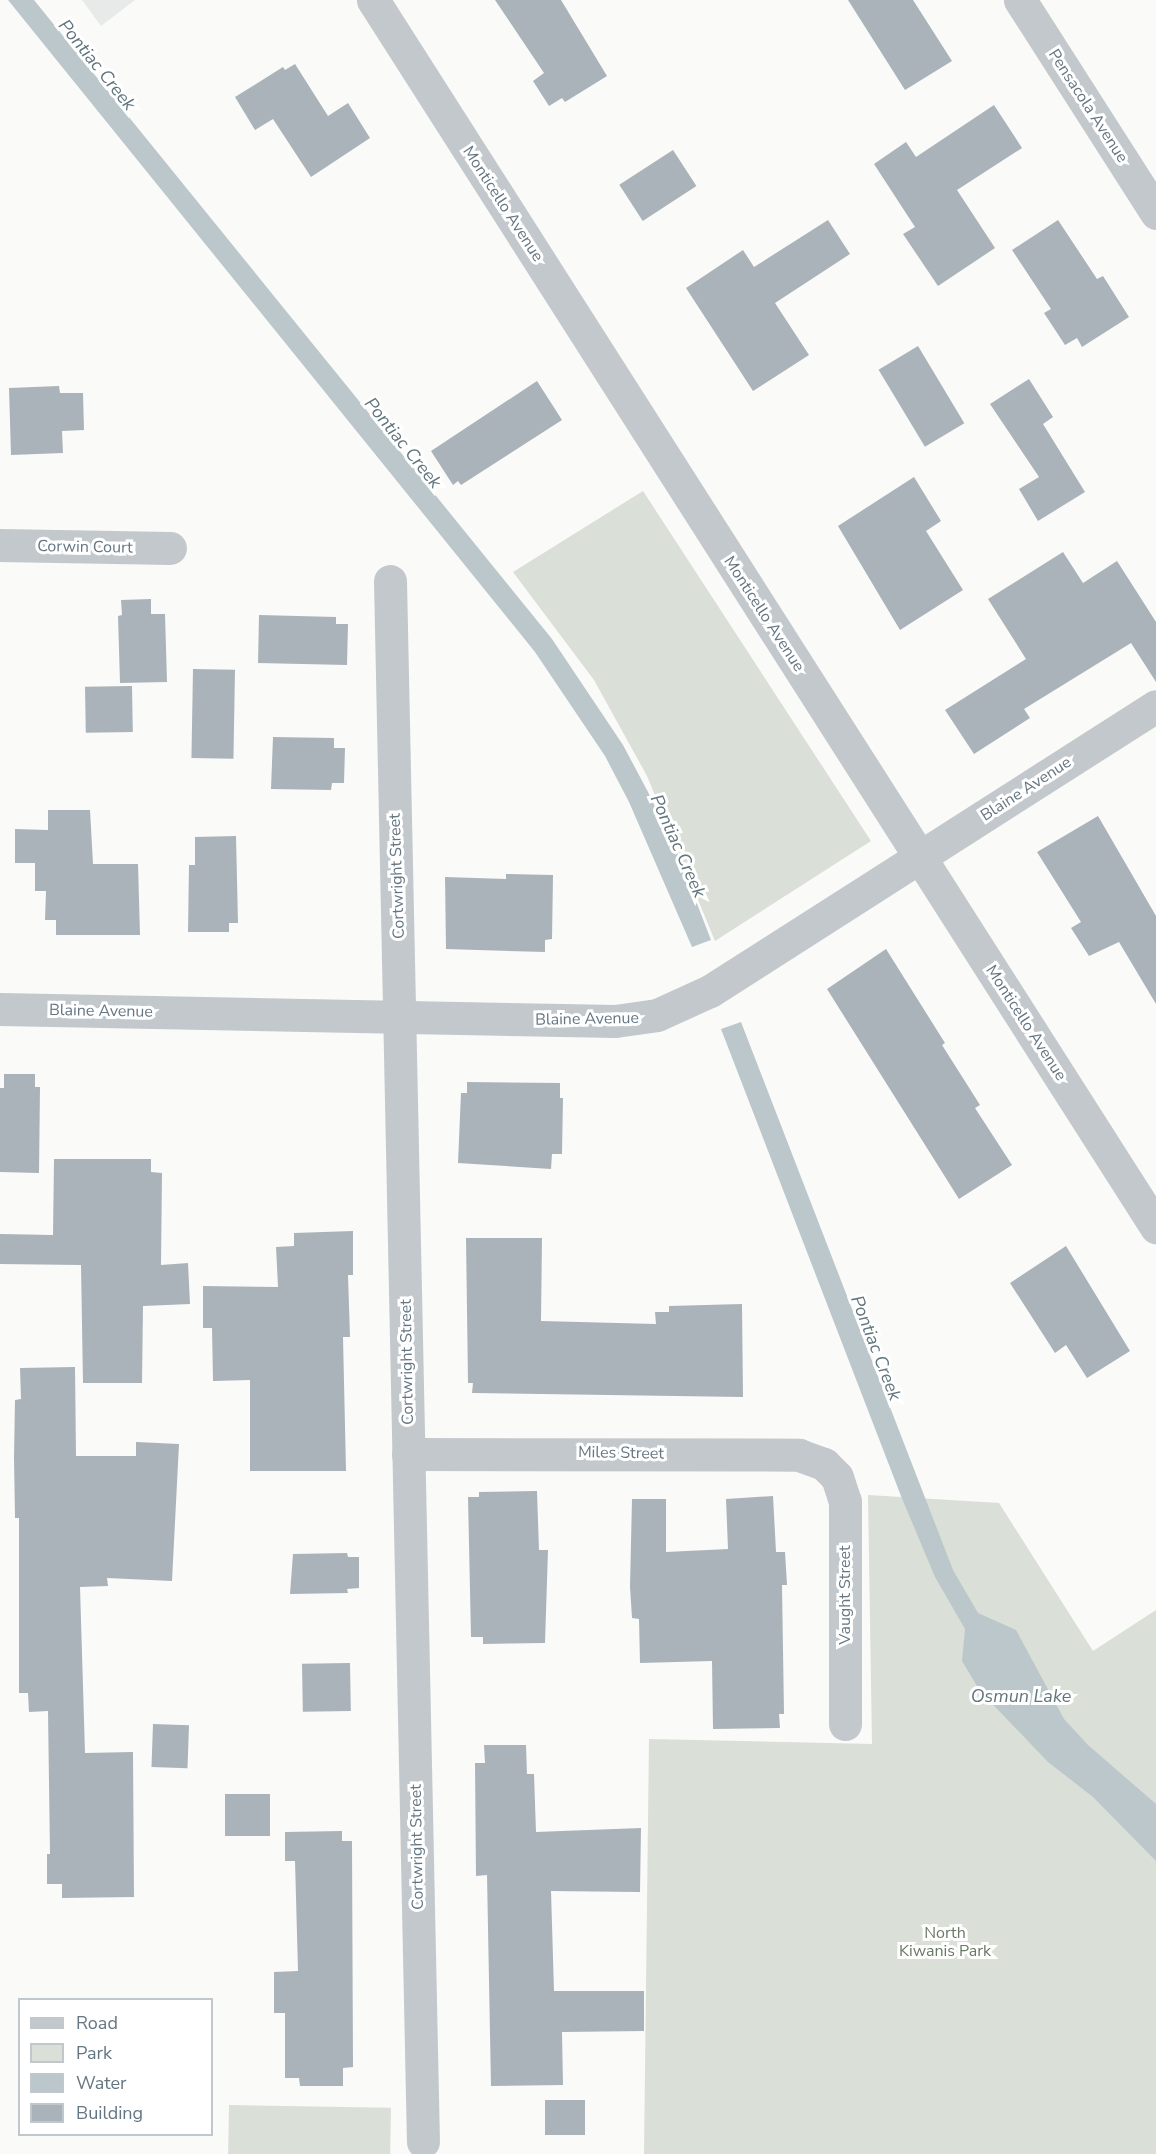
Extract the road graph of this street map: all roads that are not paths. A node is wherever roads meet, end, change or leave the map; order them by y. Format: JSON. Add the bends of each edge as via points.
{"nodes":[{"id":1,"x":373,"y":0,"type":"edge"},
{"id":2,"x":1020,"y":0,"type":"edge"},
{"id":3,"x":1156,"y":213,"type":"edge"},
{"id":4,"x":0,"y":545,"type":"edge"},
{"id":5,"x":170,"y":548,"type":"dead end"},
{"id":6,"x":390,"y":581,"type":"dead end"},
{"id":7,"x":1156,"y":706,"type":"edge"},
{"id":8,"x":920,"y":857,"type":"junction"},
{"id":9,"x":0,"y":1010,"type":"edge"},
{"id":10,"x":402,"y":1017,"type":"junction"},
{"id":11,"x":1156,"y":1227,"type":"edge"},
{"id":12,"x":408,"y":1454,"type":"junction"},
{"id":13,"x":830,"y":1469,"type":"joint"},
{"id":14,"x":845,"y":1724,"type":"dead end"},
{"id":15,"x":423,"y":2142,"type":"dead end"}],
"edges":[{"from":1,"to":8,"type":"street","name":"Monticello Avenue"},
{"from":2,"to":3,"type":"street","name":"Pensacola Avenue"},
{"from":4,"to":5,"type":"street","name":"Corwin Court"},
{"from":6,"to":10,"type":"street","name":"Cortwright Street"},
{"from":7,"to":8,"type":"street","name":"Blaine Avenue"},
{"from":8,"to":10,"type":"street","name":"Blaine Avenue","via":[[710,991],[670,1011],[615,1021]]},
{"from":8,"to":11,"type":"street","name":"Monticello Avenue"},
{"from":9,"to":10,"type":"street","name":"Blaine Avenue"},
{"from":10,"to":12,"type":"street","name":"Cortwright Street"},
{"from":12,"to":13,"type":"street","name":"Miles Street","via":[[799,1455],[816,1459]]},
{"from":12,"to":15,"type":"street","name":"Cortwright Street"},
{"from":13,"to":14,"type":"street","name":"Vaught Street","via":[[841,1485],[844,1501]]}]}
